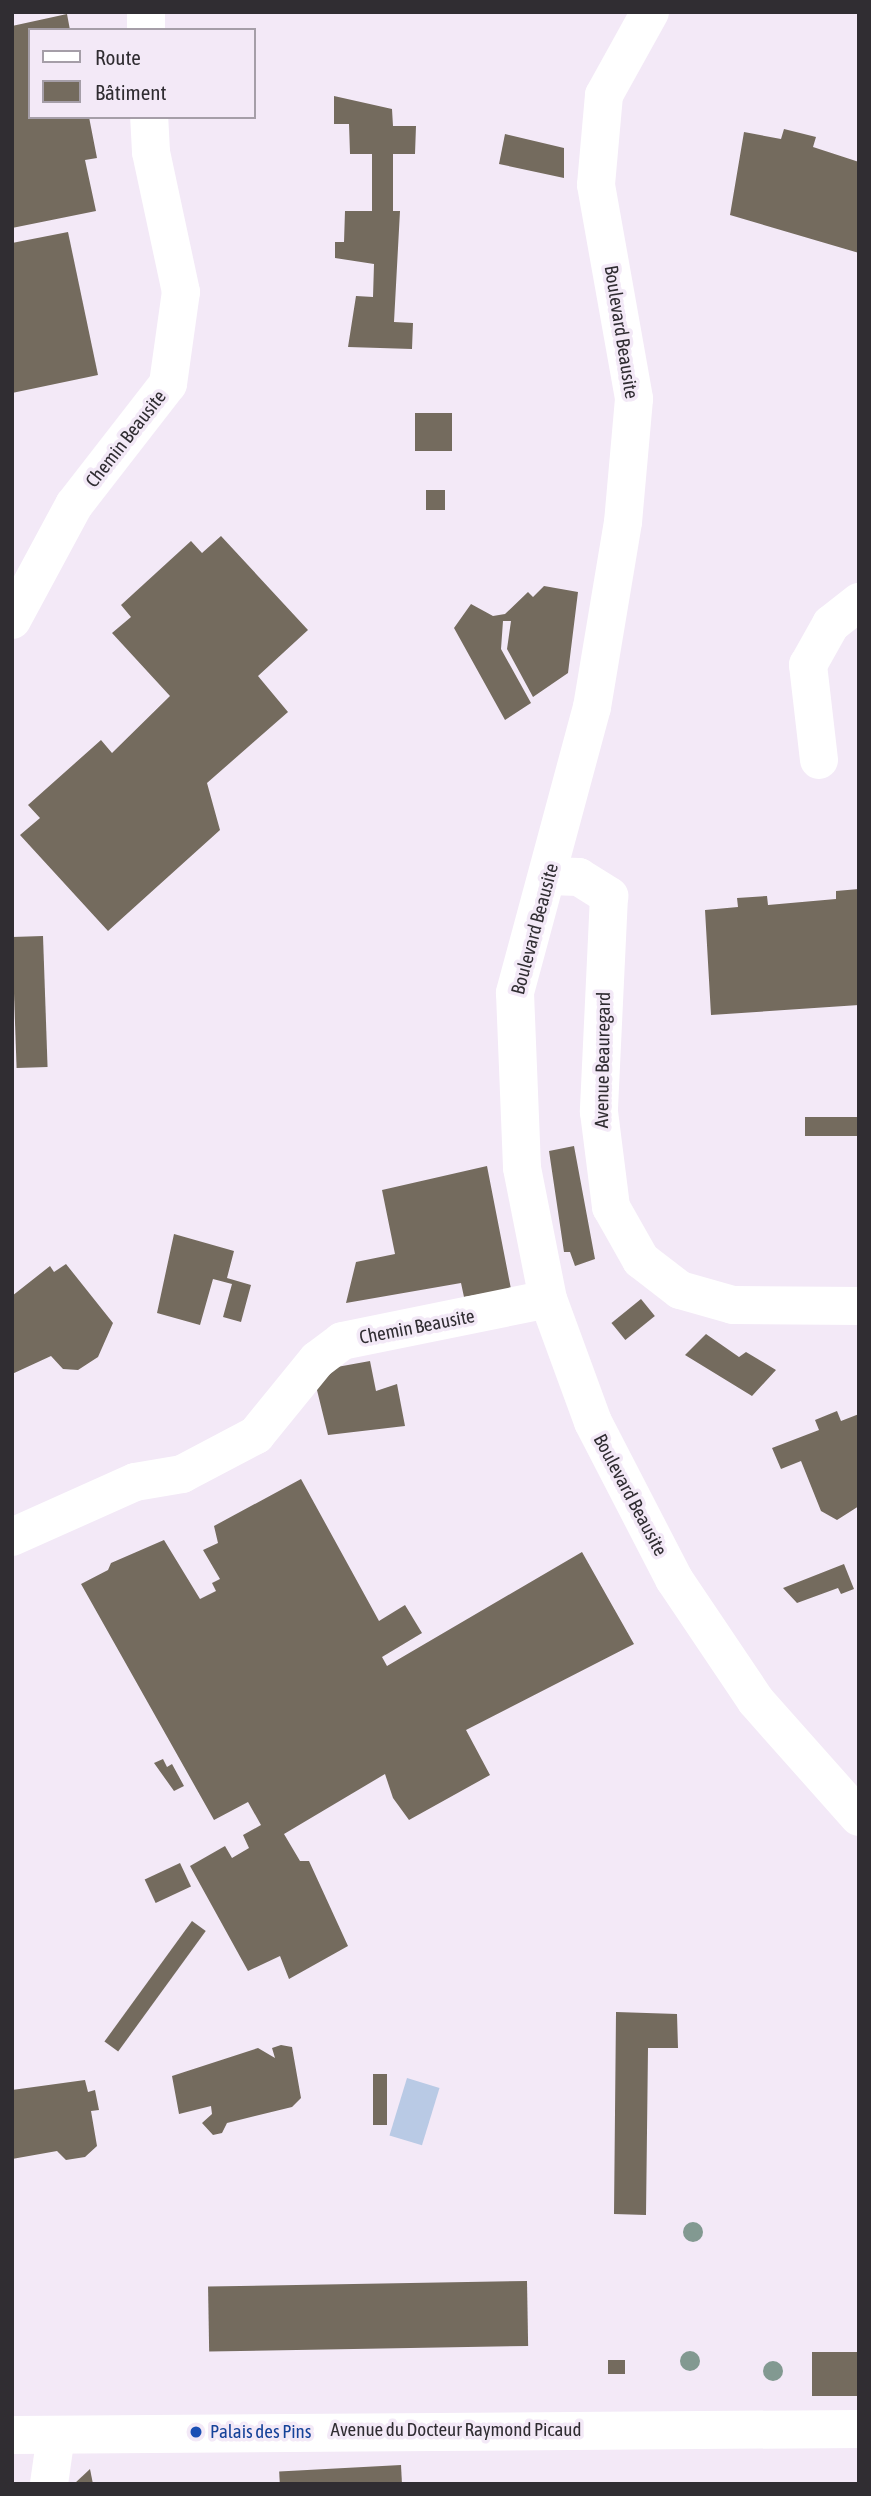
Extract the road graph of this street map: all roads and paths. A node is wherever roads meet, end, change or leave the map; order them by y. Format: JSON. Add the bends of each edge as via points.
{"nodes":[{"id":1,"x":650,"y":12,"type":"edge"},
{"id":2,"x":149,"y":119,"type":"edge"},
{"id":3,"x":859,"y":602,"type":"edge"},
{"id":4,"x":12,"y":620,"type":"edge"},
{"id":5,"x":819,"y":760,"type":"dead end"},
{"id":6,"x":549,"y":876,"type":"junction"},
{"id":7,"x":548,"y":1299,"type":"junction"},
{"id":8,"x":859,"y":1306,"type":"edge"},
{"id":9,"x":12,"y":1537,"type":"edge"},
{"id":10,"x":859,"y":1817,"type":"edge"},
{"id":11,"x":859,"y":2428,"type":"edge"},
{"id":12,"x":12,"y":2435,"type":"edge"},
{"id":13,"x":56,"y":2435,"type":"junction"},
{"id":14,"x":49,"y":2484,"type":"edge"}],
"edges":[{"from":1,"to":6,"type":"street","name":"Boulevard Beausite","via":[[604,95],[596,185],[634,399],[623,522],[592,707]]},
{"from":2,"to":4,"type":"street","name":"Chemin Beausite","via":[[151,152],[180,292],[168,384],[74,505]]},
{"from":3,"to":5,"type":"street","via":[[831,624],[808,666]]},
{"from":6,"to":7,"type":"street","name":"Boulevard Beausite","via":[[515,993],[522,1168]]},
{"from":6,"to":8,"type":"street","name":"Avenue Beauregard","via":[[579,877],[608,896],[599,1112],[611,1207],[641,1260],[680,1290],[733,1305]]},
{"from":7,"to":9,"type":"street","name":"Chemin Beausite","via":[[342,1342],[317,1360],[256,1435],[182,1474],[135,1482]]},
{"from":7,"to":10,"type":"street","name":"Boulevard Beausite","via":[[593,1422],[674,1578],[756,1701]]},
{"from":11,"to":13,"type":"street","name":"Avenue du Docteur Raymond Picaud"},
{"from":12,"to":13,"type":"street","name":"Avenue du Docteur Raymond Picaud"},
{"from":13,"to":14,"type":"street"}]}
